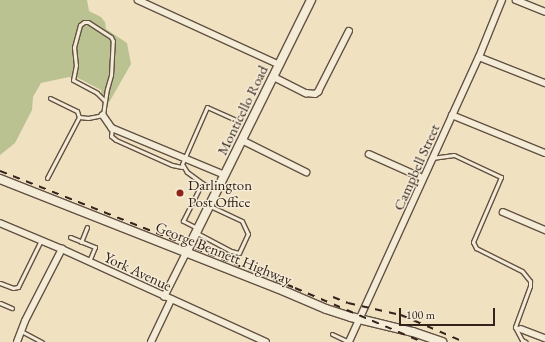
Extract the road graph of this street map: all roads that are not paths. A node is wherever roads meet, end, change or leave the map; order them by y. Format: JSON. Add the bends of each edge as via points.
{"nodes":[{"id":1,"x":138,"y":0,"type":"edge"},
{"id":2,"x":310,"y":0,"type":"edge"},
{"id":3,"x":502,"y":0,"type":"edge"},
{"id":4,"x":516,"y":0,"type":"edge"},
{"id":5,"x":545,"y":12,"type":"edge"},
{"id":6,"x":349,"y":31,"type":"dead end"},
{"id":7,"x":479,"y":57,"type":"junction"},
{"id":8,"x":280,"y":65,"type":"junction"},
{"id":9,"x":274,"y":77,"type":"junction"},
{"id":10,"x":545,"y":83,"type":"edge"},
{"id":11,"x":50,"y":98,"type":"dead end"},
{"id":12,"x":105,"y":101,"type":"junction"},
{"id":13,"x":103,"y":115,"type":"junction"},
{"id":14,"x":452,"y":115,"type":"junction"},
{"id":15,"x":79,"y":117,"type":"junction"},
{"id":16,"x":236,"y":120,"type":"dead end"},
{"id":17,"x":112,"y":128,"type":"junction"},
{"id":18,"x":242,"y":140,"type":"junction"},
{"id":19,"x":545,"y":153,"type":"edge"},
{"id":20,"x":369,"y":154,"type":"dead end"},
{"id":21,"x":184,"y":158,"type":"junction"},
{"id":22,"x":432,"y":158,"type":"junction"},
{"id":23,"x":182,"y":167,"type":"junction"},
{"id":24,"x":306,"y":172,"type":"dead end"},
{"id":25,"x":225,"y":175,"type":"junction"},
{"id":26,"x":47,"y":178,"type":"dead end"},
{"id":27,"x":423,"y":178,"type":"junction"},
{"id":28,"x":0,"y":179,"type":"edge"},
{"id":29,"x":202,"y":183,"type":"junction"},
{"id":30,"x":217,"y":190,"type":"junction"},
{"id":31,"x":210,"y":206,"type":"junction"},
{"id":32,"x":503,"y":212,"type":"dead end"},
{"id":33,"x":0,"y":223,"type":"edge"},
{"id":34,"x":87,"y":227,"type":"dead end"},
{"id":35,"x":545,"y":230,"type":"edge"},
{"id":36,"x":197,"y":231,"type":"junction"},
{"id":37,"x":70,"y":237,"type":"dead end"},
{"id":38,"x":41,"y":240,"type":"junction"},
{"id":39,"x":81,"y":242,"type":"junction"},
{"id":40,"x":62,"y":249,"type":"junction"},
{"id":41,"x":186,"y":253,"type":"junction"},
{"id":42,"x":89,"y":261,"type":"junction"},
{"id":43,"x":0,"y":283,"type":"edge"},
{"id":44,"x":164,"y":297,"type":"junction"},
{"id":45,"x":171,"y":300,"type":"junction"},
{"id":46,"x":0,"y":303,"type":"edge"},
{"id":47,"x":12,"y":308,"type":"dead end"},
{"id":48,"x":359,"y":319,"type":"junction"},
{"id":49,"x":518,"y":328,"type":"junction"},
{"id":50,"x":21,"y":331,"type":"junction"},
{"id":51,"x":332,"y":334,"type":"dead end"},
{"id":52,"x":545,"y":338,"type":"edge"},
{"id":53,"x":17,"y":342,"type":"edge"},
{"id":54,"x":42,"y":342,"type":"edge"},
{"id":55,"x":151,"y":342,"type":"edge"},
{"id":56,"x":266,"y":342,"type":"edge"},
{"id":57,"x":349,"y":342,"type":"edge"},
{"id":58,"x":442,"y":342,"type":"edge"},
{"id":59,"x":526,"y":342,"type":"edge"}],
"edges":[{"from":1,"to":8,"type":"street"},
{"from":2,"to":8,"type":"main road","name":"Monticello Road"},
{"from":3,"to":7,"type":"street","name":"Campbell Street"},
{"from":4,"to":5,"type":"street"},
{"from":6,"to":9,"type":"street","via":[[315,94],[306,93]]},
{"from":7,"to":10,"type":"street"},
{"from":7,"to":14,"type":"street","name":"Campbell Street"},
{"from":8,"to":9,"type":"main road","name":"Monticello Road"},
{"from":9,"to":18,"type":"main road","name":"Monticello Road"},
{"from":11,"to":15,"type":"lane","via":[[77,111]]},
{"from":12,"to":12,"type":"lane","via":[[111,75],[113,41],[88,22],[84,22],[80,25],[74,47],[76,65],[73,80],[97,93]]},
{"from":12,"to":13,"type":"lane"},
{"from":13,"to":15,"type":"lane"},
{"from":13,"to":17,"type":"street"},
{"from":14,"to":19,"type":"street"},
{"from":14,"to":22,"type":"street","name":"Campbell Street"},
{"from":15,"to":26,"type":"lane"},
{"from":16,"to":21,"type":"lane","via":[[207,107]]},
{"from":17,"to":21,"type":"street"},
{"from":17,"to":23,"type":"lane","via":[[111,136],[116,140]]},
{"from":18,"to":24,"type":"street"},
{"from":18,"to":25,"type":"main road","name":"Monticello Road"},
{"from":20,"to":27,"type":"street"},
{"from":21,"to":23,"type":"lane"},
{"from":21,"to":25,"type":"street"},
{"from":22,"to":27,"type":"street","name":"Campbell Street"},
{"from":22,"to":49,"type":"lane","via":[[454,155],[502,177],[473,242],[476,248],[522,271],[530,281]]},
{"from":23,"to":29,"type":"lane"},
{"from":25,"to":30,"type":"main road","name":"Monticello Road"},
{"from":27,"to":48,"type":"street","name":"Campbell Street"},
{"from":28,"to":41,"type":"main road","name":"George Bennett Highway"},
{"from":29,"to":30,"type":"lane"},
{"from":29,"to":36,"type":"lane","via":[[183,221]]},
{"from":30,"to":31,"type":"main road","name":"Monticello Road"},
{"from":31,"to":36,"type":"main road","name":"Monticello Road"},
{"from":31,"to":36,"type":"lane","via":[[242,221],[248,234],[239,253]]},
{"from":32,"to":35,"type":"street"},
{"from":33,"to":38,"type":"street","name":"York Avenue"},
{"from":34,"to":39,"type":"lane"},
{"from":36,"to":41,"type":"main road","name":"Monticello Road"},
{"from":37,"to":39,"type":"lane"},
{"from":38,"to":40,"type":"street","name":"York Avenue"},
{"from":38,"to":43,"type":"lane","via":[[18,287],[13,288]]},
{"from":39,"to":42,"type":"lane","via":[[95,248]]},
{"from":40,"to":42,"type":"street","name":"York Avenue"},
{"from":40,"to":50,"type":"street"},
{"from":41,"to":44,"type":"street","name":"Monticello Road"},
{"from":41,"to":48,"type":"main road","name":"George Bennett Highway","via":[[313,304]]},
{"from":42,"to":44,"type":"street","name":"York Avenue"},
{"from":44,"to":45,"type":"street","name":"York Avenue"},
{"from":45,"to":55,"type":"street"},
{"from":45,"to":56,"type":"street","name":"York Avenue"},
{"from":46,"to":47,"type":"lane"},
{"from":48,"to":57,"type":"street","name":"Campbell Street"},
{"from":48,"to":58,"type":"main road","name":"George Bennett Highway"},
{"from":49,"to":52,"type":"street"},
{"from":49,"to":59,"type":"lane","via":[[522,340]]},
{"from":50,"to":53,"type":"street"},
{"from":50,"to":54,"type":"lane"},
{"from":51,"to":57,"type":"lane"}]}
